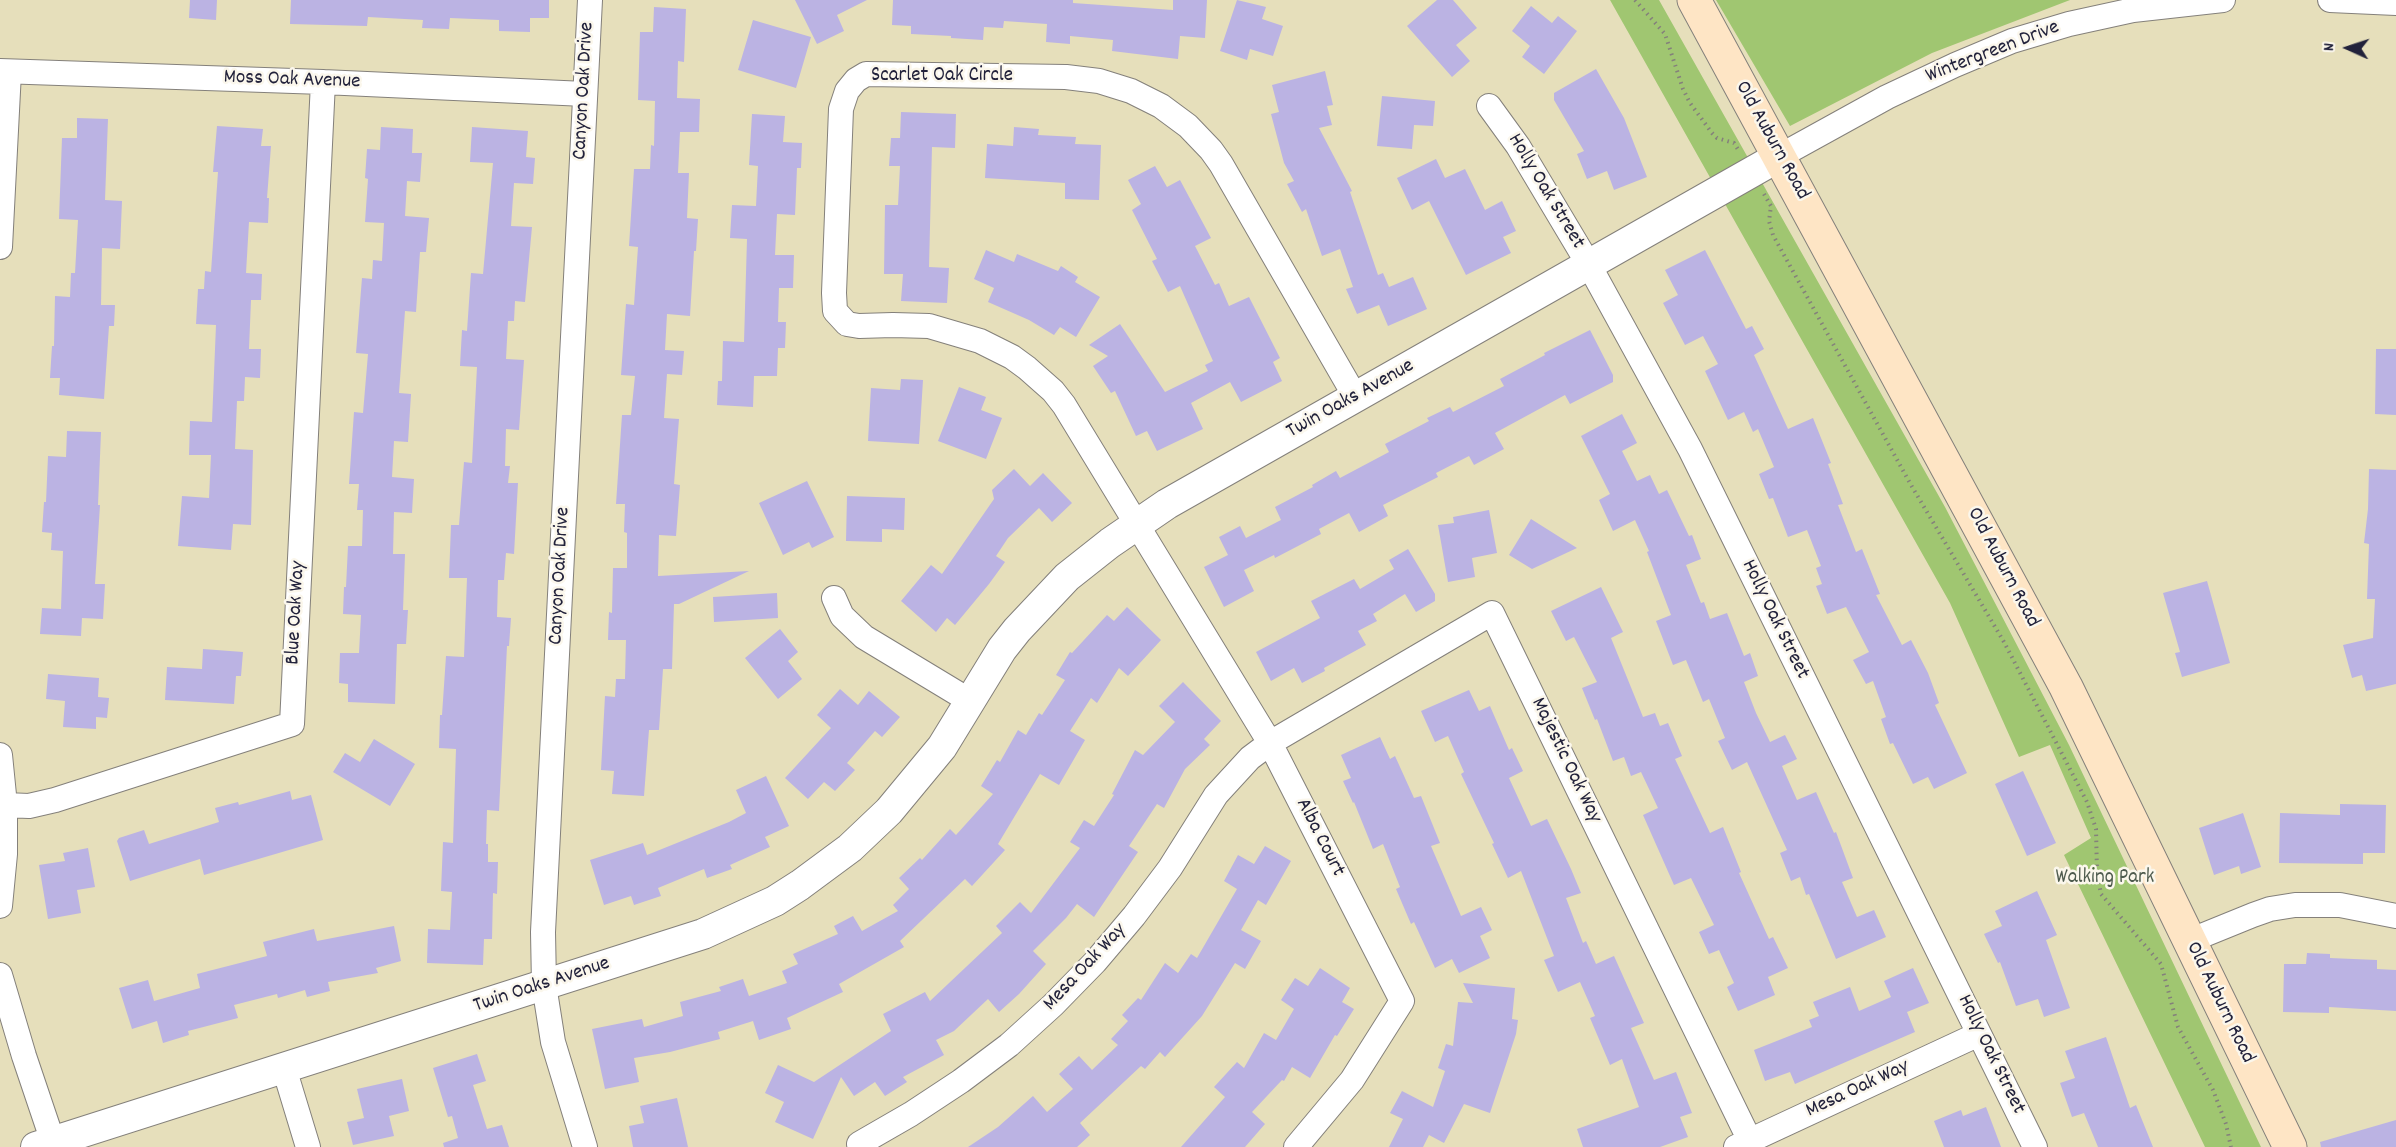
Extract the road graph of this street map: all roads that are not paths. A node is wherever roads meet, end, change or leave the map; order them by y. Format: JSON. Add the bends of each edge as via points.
{"nodes":[{"id":1,"x":590,"y":0,"type":"edge"},
{"id":2,"x":1694,"y":0,"type":"edge"},
{"id":3,"x":2223,"y":0,"type":"edge"},
{"id":4,"x":2330,"y":0,"type":"edge"},
{"id":5,"x":2396,"y":3,"type":"edge"},
{"id":6,"x":4,"y":72,"type":"edge"},
{"id":7,"x":323,"y":82,"type":"junction"},
{"id":8,"x":585,"y":94,"type":"junction"},
{"id":9,"x":1489,"y":106,"type":"dead end"},
{"id":10,"x":1780,"y":156,"type":"junction"},
{"id":11,"x":0,"y":247,"type":"edge"},
{"id":12,"x":1589,"y":265,"type":"junction"},
{"id":13,"x":1356,"y":398,"type":"junction"},
{"id":14,"x":1138,"y":523,"type":"junction"},
{"id":15,"x":834,"y":598,"type":"dead end"},
{"id":16,"x":970,"y":701,"type":"junction"},
{"id":17,"x":1270,"y":743,"type":"junction"},
{"id":18,"x":0,"y":755,"type":"edge"},
{"id":19,"x":5,"y":805,"type":"junction"},
{"id":20,"x":0,"y":906,"type":"edge"},
{"id":21,"x":2396,"y":916,"type":"edge"},
{"id":22,"x":2189,"y":941,"type":"junction"},
{"id":23,"x":0,"y":975,"type":"edge"},
{"id":24,"x":544,"y":985,"type":"junction"},
{"id":25,"x":1979,"y":1034,"type":"junction"},
{"id":26,"x":284,"y":1068,"type":"junction"},
{"id":27,"x":45,"y":1144,"type":"edge"},
{"id":28,"x":1743,"y":1144,"type":"edge"},
{"id":29,"x":308,"y":1147,"type":"edge"},
{"id":30,"x":585,"y":1147,"type":"edge"},
{"id":31,"x":860,"y":1147,"type":"edge"},
{"id":32,"x":1296,"y":1147,"type":"edge"},
{"id":33,"x":2035,"y":1147,"type":"edge"},
{"id":34,"x":2290,"y":1147,"type":"edge"}],
"edges":[{"from":1,"to":8,"type":"street","name":"Canyon Oak Drive"},
{"from":2,"to":10,"type":"main road","name":"Old Auburn Road"},
{"from":3,"to":10,"type":"street","name":"Wintergreen Drive","via":[[2133,10],[2012,41],[1887,97]]},
{"from":4,"to":5,"type":"street"},
{"from":6,"to":7,"type":"street","name":"Moss Oak Avenue"},
{"from":6,"to":11,"type":"street"},
{"from":7,"to":8,"type":"street","name":"Moss Oak Avenue"},
{"from":7,"to":19,"type":"street","name":"Blue Oak Way","via":[[291,724],[55,800],[28,806]]},
{"from":8,"to":24,"type":"street","name":"Canyon Oak Drive","via":[[543,932]]},
{"from":9,"to":12,"type":"street","name":"Holly Oak Street","via":[[1518,146]]},
{"from":10,"to":12,"type":"street","name":"Twin Oaks Avenue"},
{"from":10,"to":22,"type":"main road","name":"Old Auburn Road","via":[[2066,687]]},
{"from":12,"to":13,"type":"street","name":"Twin Oaks Avenue"},
{"from":12,"to":25,"type":"street","name":"Holly Oak Street","via":[[1690,449]]},
{"from":13,"to":14,"type":"street","name":"Twin Oaks Avenue"},
{"from":13,"to":14,"type":"street","name":"Scarlet Oak Circle","via":[[1221,164],[1188,126],[1161,106],[1099,81],[1066,77],[866,74],[856,80],[841,109],[835,311],[847,324],[946,330],[1012,357],[1064,405]]},
{"from":14,"to":16,"type":"street","name":"Twin Oaks Avenue","via":[[1050,594],[1002,650]]},
{"from":14,"to":17,"type":"street","name":"Alba Court"},
{"from":15,"to":16,"type":"street","via":[[842,616],[864,637]]},
{"from":16,"to":24,"type":"street","name":"Twin Oaks Avenue","via":[[942,747],[889,811],[850,848],[800,885],[752,913],[704,934]]},
{"from":17,"to":28,"type":"street","name":"Majestic Oak Way","via":[[1492,613]]},
{"from":17,"to":31,"type":"street","name":"Mesa Oak Way","via":[[1237,769],[1134,916],[1053,1005],[961,1081],[859,1143]]},
{"from":17,"to":32,"type":"street","name":"Alba Court","via":[[1402,1001],[1352,1080]]},
{"from":18,"to":19,"type":"street"},
{"from":19,"to":20,"type":"street"},
{"from":21,"to":22,"type":"street","via":[[2340,905],[2295,905],[2261,912]]},
{"from":22,"to":34,"type":"main road","name":"Old Auburn Road"},
{"from":23,"to":27,"type":"street"},
{"from":24,"to":26,"type":"street","name":"Twin Oaks Avenue"},
{"from":24,"to":30,"type":"street","name":"Canyon Oak Drive","via":[[556,1052]]},
{"from":25,"to":28,"type":"street","name":"Mesa Oak Way"},
{"from":25,"to":33,"type":"street","name":"Holly Oak Street"},
{"from":26,"to":27,"type":"street","name":"Twin Oaks Avenue"},
{"from":26,"to":29,"type":"street"}]}
